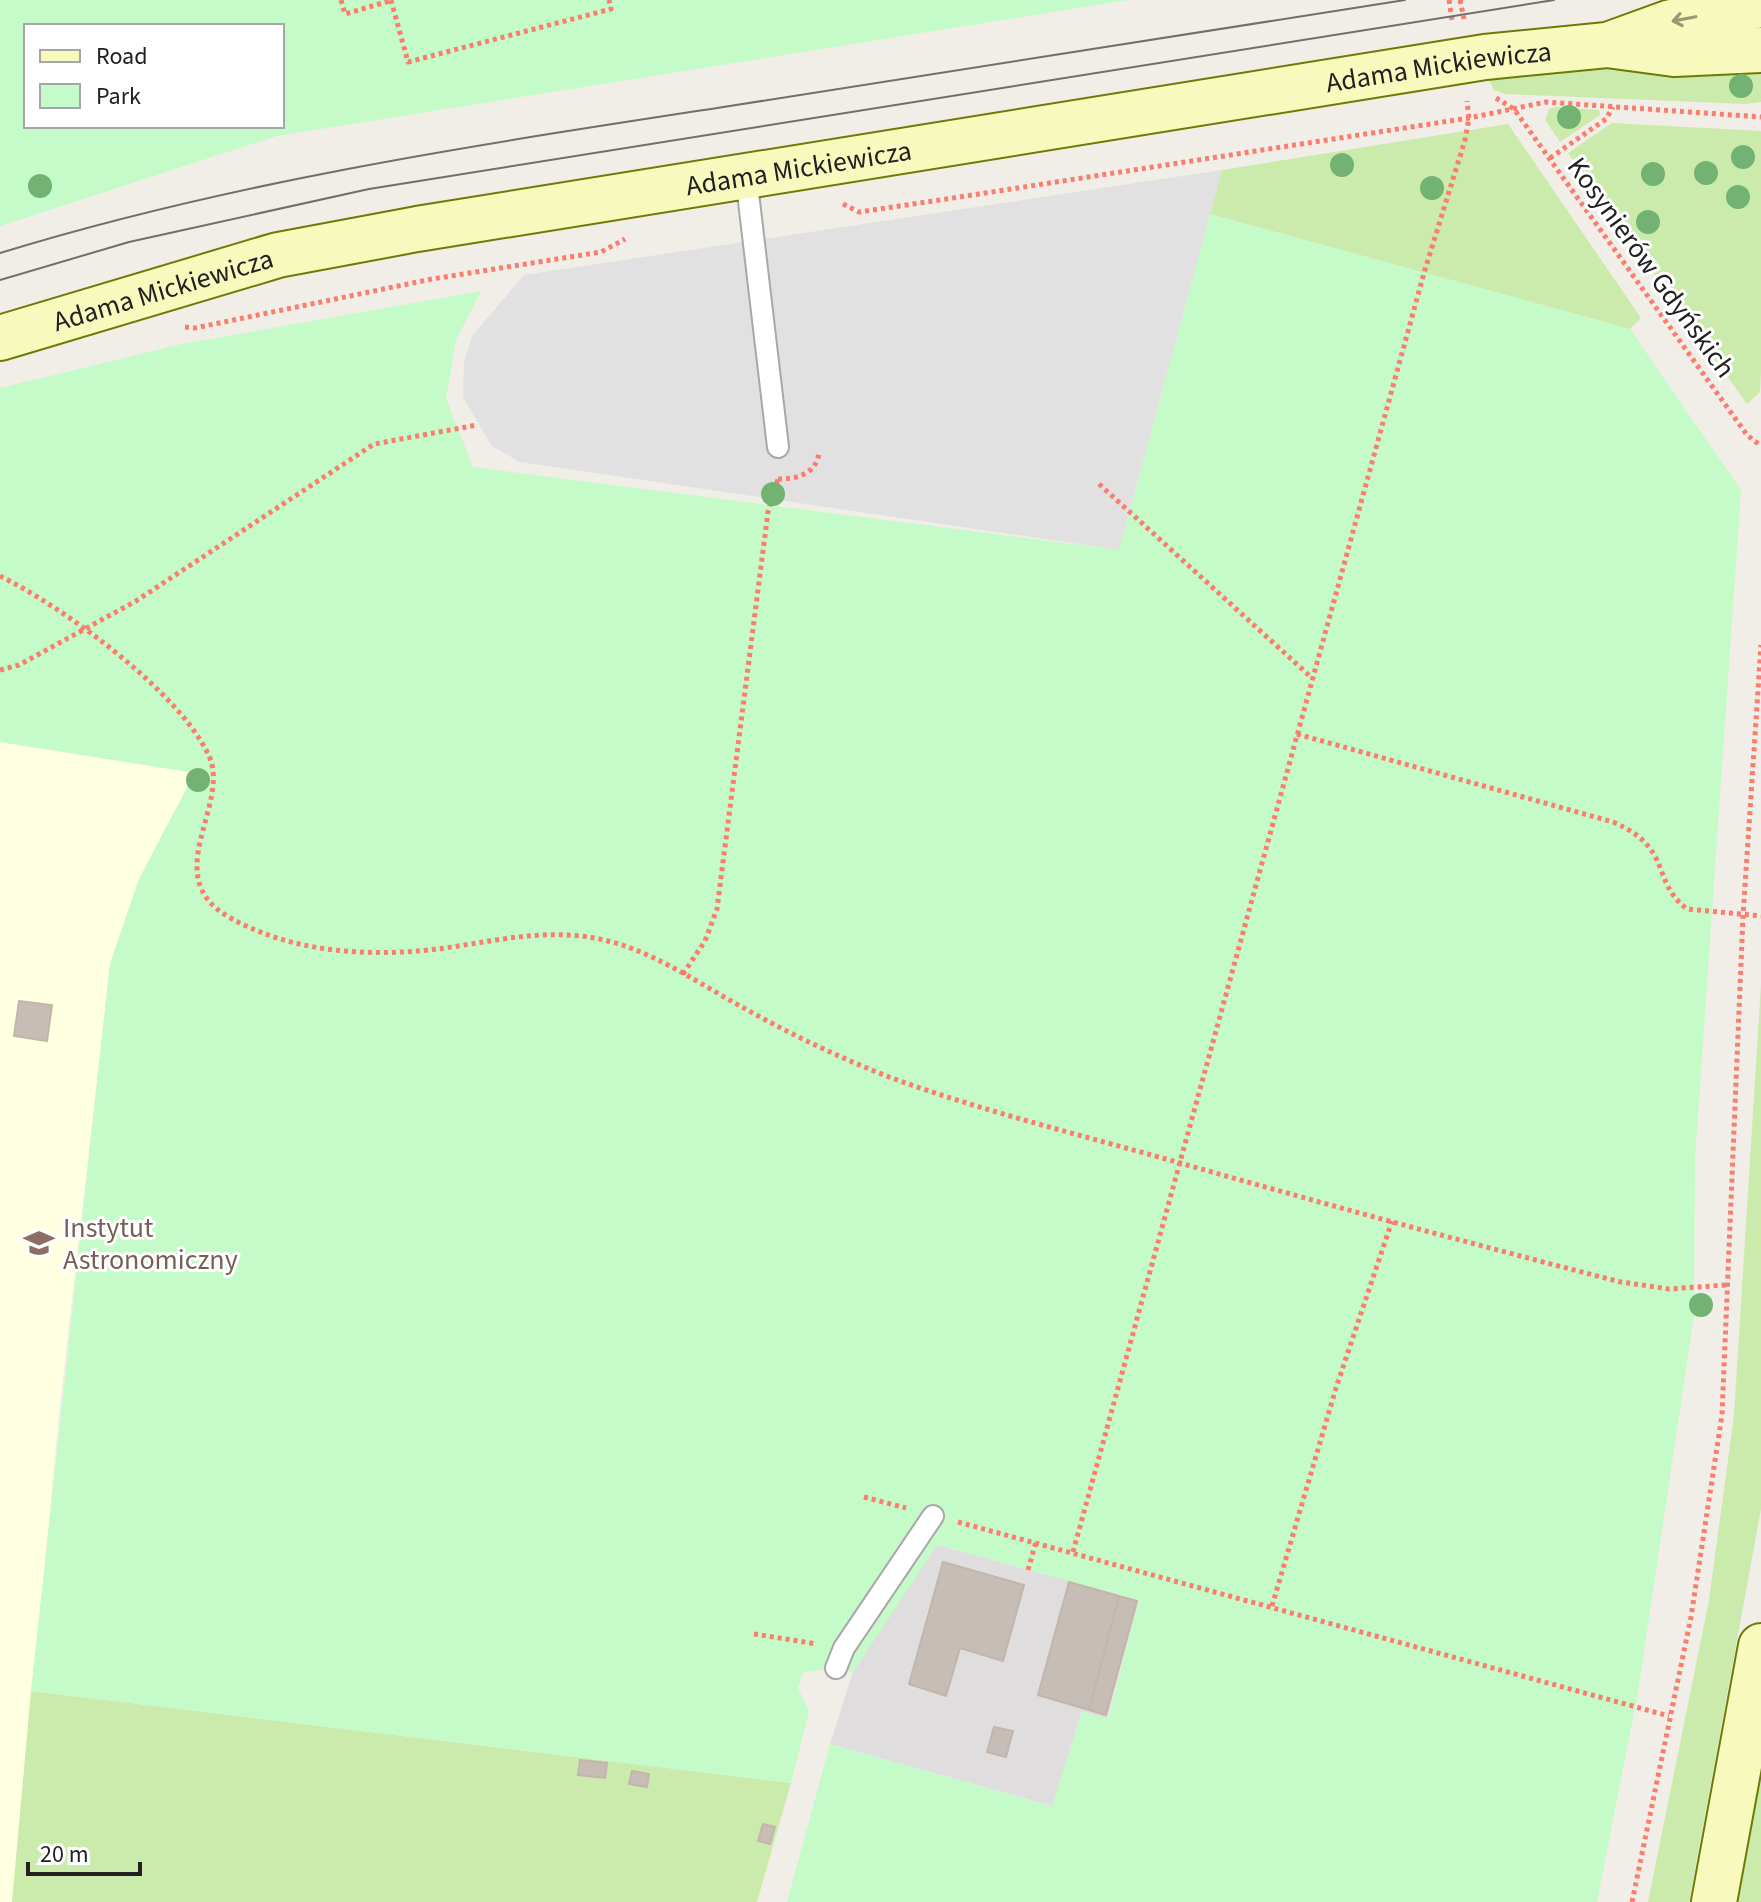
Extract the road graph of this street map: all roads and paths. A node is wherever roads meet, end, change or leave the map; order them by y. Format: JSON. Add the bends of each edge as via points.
{"nodes":[{"id":1,"x":341,"y":0,"type":"edge"},
{"id":2,"x":392,"y":0,"type":"edge"},
{"id":3,"x":609,"y":0,"type":"edge"},
{"id":4,"x":1761,"y":5,"type":"edge"},
{"id":5,"x":1607,"y":45,"type":"junction"},
{"id":6,"x":1761,"y":50,"type":"edge"},
{"id":7,"x":1497,"y":98,"type":"dead end"},
{"id":8,"x":1466,"y":100,"type":"dead end"},
{"id":9,"x":1613,"y":107,"type":"junction"},
{"id":10,"x":1514,"y":109,"type":"junction"},
{"id":11,"x":1761,"y":117,"type":"edge"},
{"id":12,"x":1469,"y":118,"type":"junction"},
{"id":13,"x":1550,"y":158,"type":"junction"},
{"id":14,"x":746,"y":176,"type":"junction"},
{"id":15,"x":843,"y":203,"type":"dead end"},
{"id":16,"x":629,"y":237,"type":"dead end"},
{"id":17,"x":176,"y":326,"type":"dead end"},
{"id":18,"x":0,"y":338,"type":"edge"},
{"id":19,"x":477,"y":425,"type":"dead end"},
{"id":20,"x":1761,"y":446,"type":"edge"},
{"id":21,"x":778,"y":447,"type":"dead end"},
{"id":22,"x":778,"y":479,"type":"dead end"},
{"id":23,"x":1099,"y":484,"type":"dead end"},
{"id":24,"x":0,"y":576,"type":"edge"},
{"id":25,"x":85,"y":628,"type":"junction"},
{"id":26,"x":1761,"y":645,"type":"edge"},
{"id":27,"x":0,"y":670,"type":"edge"},
{"id":28,"x":1312,"y":678,"type":"junction"},
{"id":29,"x":1297,"y":734,"type":"junction"},
{"id":30,"x":1743,"y":916,"type":"junction"},
{"id":31,"x":1761,"y":916,"type":"edge"},
{"id":32,"x":683,"y":974,"type":"junction"},
{"id":33,"x":1180,"y":1163,"type":"junction"},
{"id":34,"x":1392,"y":1221,"type":"junction"},
{"id":35,"x":1726,"y":1285,"type":"junction"},
{"id":36,"x":864,"y":1497,"type":"dead end"},
{"id":37,"x":933,"y":1516,"type":"junction"},
{"id":38,"x":1036,"y":1542,"type":"junction"},
{"id":39,"x":1073,"y":1552,"type":"junction"},
{"id":40,"x":1028,"y":1570,"type":"dead end"},
{"id":41,"x":1272,"y":1606,"type":"junction"},
{"id":42,"x":754,"y":1634,"type":"dead end"},
{"id":43,"x":1761,"y":1646,"type":"edge"},
{"id":44,"x":844,"y":1648,"type":"junction"},
{"id":45,"x":836,"y":1668,"type":"dead end"},
{"id":46,"x":1669,"y":1716,"type":"junction"},
{"id":47,"x":1632,"y":1902,"type":"edge"},
{"id":48,"x":1714,"y":1902,"type":"edge"}],
"edges":[{"from":1,"to":2,"type":"path","via":[[345,14]]},
{"from":2,"to":3,"type":"path","via":[[408,62],[611,9]]},
{"from":4,"to":5,"type":"main road","name":"Adama Mickiewicza","one_way":true,"via":[[1671,22]]},
{"from":5,"to":6,"type":"main road","name":"Adama Mickiewicza","via":[[1674,54]]},
{"from":5,"to":14,"type":"main road","name":"Adama Mickiewicza","via":[[1485,57]]},
{"from":7,"to":10,"type":"path"},
{"from":8,"to":12,"type":"path"},
{"from":9,"to":10,"type":"path","via":[[1546,102]]},
{"from":9,"to":11,"type":"path"},
{"from":9,"to":13,"type":"path","via":[[1606,119]]},
{"from":10,"to":12,"type":"path"},
{"from":10,"to":13,"type":"path","name":"Kosynierów Gdyńskich"},
{"from":12,"to":15,"type":"path","via":[[859,212]]},
{"from":12,"to":28,"type":"path"},
{"from":13,"to":20,"type":"path","name":"Kosynierów Gdyńskich","via":[[1747,435]]},
{"from":14,"to":18,"type":"main road","name":"Adama Mickiewicza","via":[[278,255]]},
{"from":14,"to":21,"type":"lane"},
{"from":16,"to":17,"type":"path","via":[[601,252],[432,279],[195,328]]},
{"from":19,"to":25,"type":"path","via":[[374,444],[136,601]]},
{"from":22,"to":32,"type":"path","via":[[768,512],[717,909],[705,941]]},
{"from":23,"to":28,"type":"path"},
{"from":24,"to":25,"type":"path"},
{"from":25,"to":27,"type":"path"},
{"from":25,"to":32,"type":"path","via":[[150,684],[211,760],[197,867],[207,898],[228,917],[267,934],[357,953],[447,948],[534,933],[575,935],[608,940]]},
{"from":26,"to":30,"type":"path"},
{"from":28,"to":29,"type":"path"},
{"from":29,"to":30,"type":"path","via":[[1613,822],[1646,840],[1678,902],[1687,909]]},
{"from":29,"to":33,"type":"path"},
{"from":30,"to":31,"type":"path"},
{"from":30,"to":35,"type":"path"},
{"from":32,"to":33,"type":"path","via":[[797,1037],[889,1076]]},
{"from":33,"to":34,"type":"path"},
{"from":33,"to":39,"type":"path"},
{"from":34,"to":35,"type":"path","via":[[1621,1282],[1669,1289]]},
{"from":34,"to":41,"type":"path"},
{"from":35,"to":46,"type":"path","via":[[1722,1415],[1691,1617]]},
{"from":36,"to":37,"type":"path"},
{"from":37,"to":38,"type":"path"},
{"from":37,"to":44,"type":"lane"},
{"from":38,"to":39,"type":"path"},
{"from":38,"to":40,"type":"path"},
{"from":39,"to":41,"type":"path"},
{"from":41,"to":46,"type":"path"},
{"from":42,"to":44,"type":"path"},
{"from":43,"to":48,"type":"main road"},
{"from":44,"to":45,"type":"lane"},
{"from":46,"to":47,"type":"path"}]}
